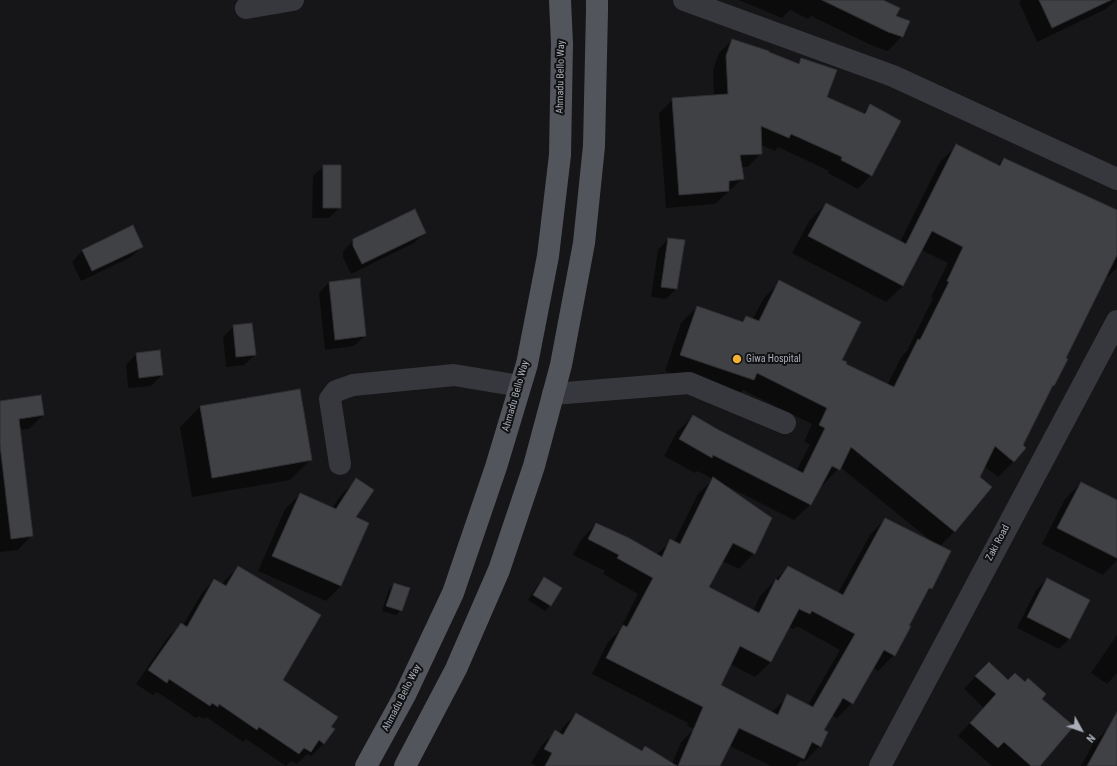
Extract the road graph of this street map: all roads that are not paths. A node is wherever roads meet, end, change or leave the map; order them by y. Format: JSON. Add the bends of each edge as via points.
{"nodes":[{"id":1,"x":293,"y":0,"type":"edge"},
{"id":2,"x":560,"y":0,"type":"edge"},
{"id":3,"x":596,"y":0,"type":"edge"},
{"id":4,"x":684,"y":0,"type":"edge"},
{"id":5,"x":246,"y":8,"type":"dead end"},
{"id":6,"x":1116,"y":176,"type":"edge"},
{"id":7,"x":1117,"y":320,"type":"edge"},
{"id":8,"x":520,"y":386,"type":"junction"},
{"id":9,"x":553,"y":394,"type":"junction"},
{"id":10,"x":785,"y":423,"type":"dead end"},
{"id":11,"x":340,"y":464,"type":"dead end"},
{"id":12,"x":366,"y":766,"type":"edge"},
{"id":13,"x":405,"y":766,"type":"edge"},
{"id":14,"x":880,"y":766,"type":"edge"}],
"edges":[{"from":1,"to":5,"type":"street"},
{"from":2,"to":8,"type":"main road","name":"Ahmadu Bello Way","via":[[560,155],[548,256],[527,364]]},
{"from":3,"to":9,"type":"main road","via":[[598,11],[594,146],[584,242],[561,365]]},
{"from":4,"to":6,"type":"street","via":[[893,76]]},
{"from":7,"to":14,"type":"street","name":"Zaki Road"},
{"from":8,"to":11,"type":"street","via":[[454,376],[353,385],[336,391],[330,399]]},
{"from":8,"to":12,"type":"main road","name":"Ahmadu Bello Way","via":[[453,594],[405,696]]},
{"from":9,"to":10,"type":"street","via":[[689,383]]},
{"from":9,"to":13,"type":"main road","via":[[534,466],[499,570],[456,669]]}]}
